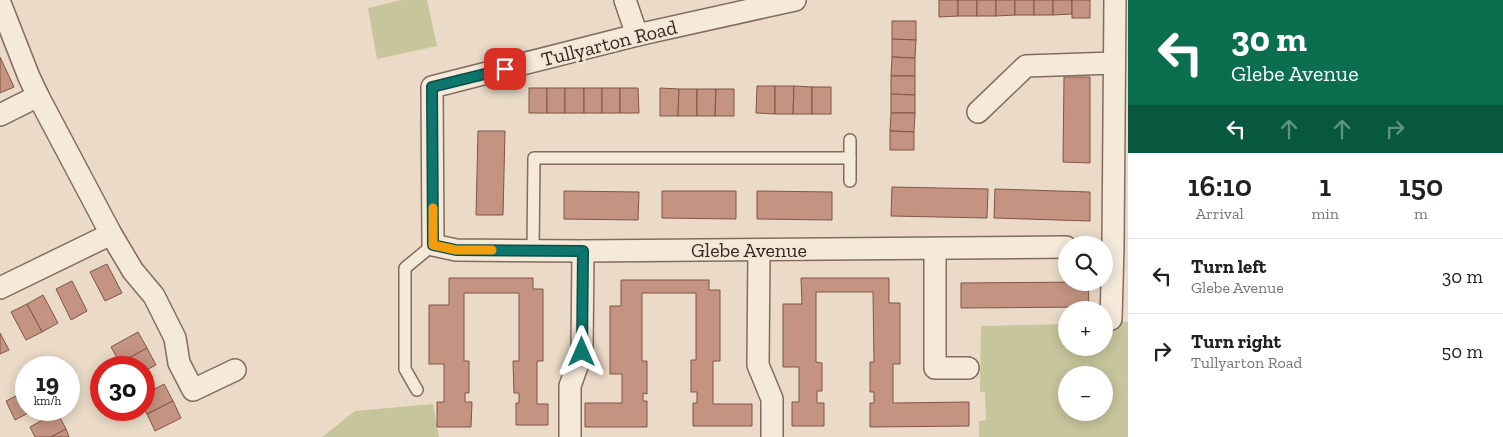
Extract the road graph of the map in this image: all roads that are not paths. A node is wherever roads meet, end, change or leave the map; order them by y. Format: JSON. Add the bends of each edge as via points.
{"nodes":[{"id":1,"x":625,"y":0,"type":"edge"},
{"id":2,"x":795,"y":0,"type":"edge"},
{"id":3,"x":1115,"y":0,"type":"edge"},
{"id":4,"x":0,"y":3,"type":"edge"},
{"id":5,"x":1121,"y":27,"type":"edge"},
{"id":6,"x":637,"y":35,"type":"junction"},
{"id":7,"x":1114,"y":63,"type":"junction"},
{"id":8,"x":38,"y":96,"type":"junction"},
{"id":9,"x":978,"y":112,"type":"dead end"},
{"id":10,"x":0,"y":116,"type":"edge"},
{"id":11,"x":850,"y":140,"type":"dead end"},
{"id":12,"x":850,"y":158,"type":"junction"},
{"id":13,"x":850,"y":181,"type":"dead end"},
{"id":14,"x":1121,"y":205,"type":"edge"},
{"id":15,"x":111,"y":234,"type":"junction"},
{"id":16,"x":1111,"y":236,"type":"edge"},
{"id":17,"x":433,"y":245,"type":"junction"},
{"id":18,"x":1058,"y":247,"type":"edge"},
{"id":19,"x":935,"y":249,"type":"junction"},
{"id":20,"x":532,"y":250,"type":"junction"},
{"id":21,"x":760,"y":250,"type":"junction"},
{"id":22,"x":583,"y":251,"type":"junction"},
{"id":23,"x":0,"y":288,"type":"edge"},
{"id":24,"x":968,"y":368,"type":"dead end"},
{"id":25,"x":235,"y":370,"type":"dead end"},
{"id":26,"x":417,"y":390,"type":"dead end"},
{"id":27,"x":570,"y":437,"type":"edge"},
{"id":28,"x":772,"y":437,"type":"edge"}],
"edges":[{"from":1,"to":6,"type":"street"},
{"from":2,"to":6,"type":"street","name":"Tullyarton Road"},
{"from":3,"to":5,"type":"street"},
{"from":4,"to":8,"type":"street"},
{"from":5,"to":7,"type":"street"},
{"from":6,"to":17,"type":"street","name":"Tullyarton Road","via":[[432,87]]},
{"from":7,"to":9,"type":"street","via":[[1026,66]]},
{"from":7,"to":14,"type":"street"},
{"from":8,"to":10,"type":"street"},
{"from":8,"to":15,"type":"street"},
{"from":11,"to":12,"type":"lane"},
{"from":12,"to":13,"type":"lane"},
{"from":12,"to":20,"type":"lane","via":[[534,158]]},
{"from":14,"to":16,"type":"street"},
{"from":15,"to":23,"type":"street"},
{"from":15,"to":25,"type":"street","via":[[133,271],[154,296],[175,338],[179,363],[193,390]]},
{"from":17,"to":20,"type":"street","name":"Glebe Avenue","via":[[456,250]]},
{"from":17,"to":26,"type":"lane","via":[[405,268],[406,369]]},
{"from":18,"to":19,"type":"street","name":"Glebe Avenue"},
{"from":19,"to":21,"type":"street","name":"Glebe Avenue"},
{"from":19,"to":24,"type":"street","via":[[935,368]]},
{"from":20,"to":22,"type":"street","name":"Glebe Avenue"},
{"from":21,"to":22,"type":"street","name":"Glebe Avenue"},
{"from":21,"to":28,"type":"street","via":[[758,365],[772,399]]},
{"from":22,"to":27,"type":"street","via":[[582,352],[570,386]]}]}
